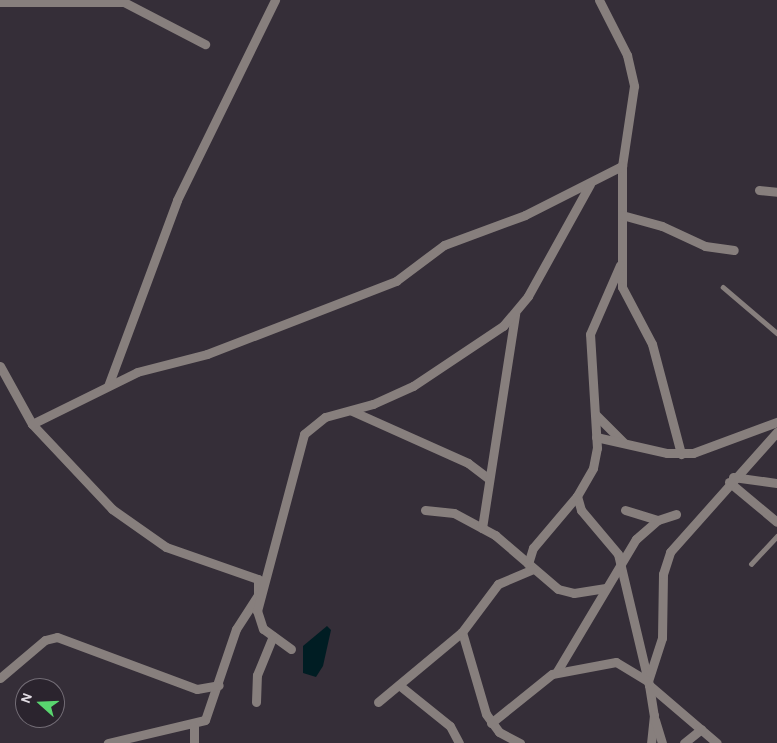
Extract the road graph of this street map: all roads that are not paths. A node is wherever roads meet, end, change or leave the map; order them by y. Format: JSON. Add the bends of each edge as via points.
{"nodes":[{"id":1,"x":275,"y":0,"type":"edge"},
{"id":2,"x":599,"y":0,"type":"edge"},
{"id":3,"x":121,"y":1,"type":"edge"},
{"id":4,"x":0,"y":2,"type":"edge"},
{"id":5,"x":205,"y":44,"type":"dead end"},
{"id":6,"x":622,"y":166,"type":"junction"},
{"id":7,"x":591,"y":184,"type":"junction"},
{"id":8,"x":759,"y":190,"type":"dead end"},
{"id":9,"x":777,"y":192,"type":"edge"},
{"id":10,"x":622,"y":215,"type":"junction"},
{"id":11,"x":734,"y":250,"type":"dead end"},
{"id":12,"x":621,"y":263,"type":"junction"},
{"id":13,"x":723,"y":287,"type":"dead end"},
{"id":14,"x":515,"y":314,"type":"junction"},
{"id":15,"x":777,"y":333,"type":"edge"},
{"id":16,"x":0,"y":366,"type":"edge"},
{"id":17,"x":108,"y":386,"type":"junction"},
{"id":18,"x":352,"y":411,"type":"junction"},
{"id":19,"x":595,"y":414,"type":"junction"},
{"id":20,"x":777,"y":422,"type":"edge"},
{"id":21,"x":32,"y":424,"type":"junction"},
{"id":22,"x":777,"y":432,"type":"edge"},
{"id":23,"x":596,"y":437,"type":"junction"},
{"id":24,"x":625,"y":444,"type":"junction"},
{"id":25,"x":681,"y":454,"type":"junction"},
{"id":26,"x":488,"y":478,"type":"junction"},
{"id":27,"x":731,"y":480,"type":"junction"},
{"id":28,"x":777,"y":483,"type":"edge"},
{"id":29,"x":578,"y":496,"type":"junction"},
{"id":30,"x":425,"y":510,"type":"dead end"},
{"id":31,"x":625,"y":510,"type":"dead end"},
{"id":32,"x":676,"y":514,"type":"dead end"},
{"id":33,"x":658,"y":520,"type":"junction"},
{"id":34,"x":777,"y":522,"type":"edge"},
{"id":35,"x":482,"y":528,"type":"junction"},
{"id":36,"x":777,"y":536,"type":"edge"},
{"id":37,"x":751,"y":564,"type":"dead end"},
{"id":38,"x":530,"y":566,"type":"junction"},
{"id":39,"x":621,"y":571,"type":"junction"},
{"id":40,"x":262,"y":585,"type":"junction"},
{"id":41,"x":606,"y":588,"type":"junction"},
{"id":42,"x":462,"y":632,"type":"junction"},
{"id":43,"x":273,"y":636,"type":"junction"},
{"id":44,"x":291,"y":649,"type":"dead end"},
{"id":45,"x":556,"y":673,"type":"junction"},
{"id":46,"x":0,"y":678,"type":"edge"},
{"id":47,"x":649,"y":683,"type":"junction"},
{"id":48,"x":219,"y":685,"type":"junction"},
{"id":49,"x":399,"y":685,"type":"junction"},
{"id":50,"x":256,"y":702,"type":"dead end"},
{"id":51,"x":378,"y":702,"type":"dead end"},
{"id":52,"x":654,"y":715,"type":"junction"},
{"id":53,"x":491,"y":723,"type":"junction"},
{"id":54,"x":194,"y":726,"type":"junction"},
{"id":55,"x":701,"y":729,"type":"junction"},
{"id":56,"x":108,"y":743,"type":"edge"},
{"id":57,"x":194,"y":743,"type":"edge"},
{"id":58,"x":459,"y":743,"type":"edge"},
{"id":59,"x":520,"y":743,"type":"edge"},
{"id":60,"x":651,"y":743,"type":"edge"},
{"id":61,"x":662,"y":743,"type":"edge"},
{"id":62,"x":684,"y":743,"type":"edge"},
{"id":63,"x":717,"y":743,"type":"edge"}],
"edges":[{"from":1,"to":17,"type":"street","via":[[177,200]]},
{"from":2,"to":6,"type":"street","via":[[632,71]]},
{"from":3,"to":4,"type":"street"},
{"from":3,"to":5,"type":"street"},
{"from":6,"to":7,"type":"street"},
{"from":6,"to":10,"type":"street"},
{"from":7,"to":14,"type":"street"},
{"from":7,"to":17,"type":"street","via":[[444,245],[396,281],[207,354],[148,368]]},
{"from":8,"to":9,"type":"street"},
{"from":10,"to":11,"type":"street","via":[[662,226],[705,246]]},
{"from":10,"to":12,"type":"street"},
{"from":12,"to":19,"type":"street","via":[[590,334]]},
{"from":12,"to":25,"type":"street","via":[[624,297],[652,344]]},
{"from":13,"to":15,"type":"lane"},
{"from":14,"to":18,"type":"street","via":[[489,337],[413,386]]},
{"from":14,"to":26,"type":"street"},
{"from":16,"to":21,"type":"street"},
{"from":17,"to":21,"type":"street"},
{"from":18,"to":26,"type":"street","via":[[468,463]]},
{"from":18,"to":40,"type":"street","via":[[319,420],[301,440]]},
{"from":19,"to":23,"type":"street"},
{"from":19,"to":24,"type":"street"},
{"from":20,"to":25,"type":"street","via":[[718,447]]},
{"from":21,"to":40,"type":"street","via":[[112,509],[140,529],[187,556],[258,579]]},
{"from":22,"to":27,"type":"street"},
{"from":23,"to":24,"type":"street"},
{"from":23,"to":29,"type":"street","via":[[593,468]]},
{"from":24,"to":25,"type":"street"},
{"from":26,"to":35,"type":"street"},
{"from":27,"to":28,"type":"street"},
{"from":27,"to":34,"type":"street"},
{"from":27,"to":47,"type":"street","via":[[666,559],[662,638]]},
{"from":29,"to":38,"type":"street","via":[[536,544]]},
{"from":29,"to":39,"type":"street","via":[[581,510],[614,546]]},
{"from":30,"to":35,"type":"street","via":[[444,510]]},
{"from":31,"to":33,"type":"street"},
{"from":32,"to":33,"type":"street"},
{"from":33,"to":39,"type":"street","via":[[636,539]]},
{"from":35,"to":38,"type":"street"},
{"from":36,"to":37,"type":"lane"},
{"from":38,"to":41,"type":"street","via":[[558,589],[574,593]]},
{"from":38,"to":42,"type":"street","via":[[498,584]]},
{"from":39,"to":41,"type":"street"},
{"from":39,"to":47,"type":"street"},
{"from":40,"to":43,"type":"street","via":[[257,616],[263,629]]},
{"from":40,"to":48,"type":"street","via":[[236,629]]},
{"from":41,"to":45,"type":"street"},
{"from":42,"to":49,"type":"street"},
{"from":42,"to":53,"type":"street"},
{"from":43,"to":44,"type":"street"},
{"from":43,"to":50,"type":"street","via":[[257,675]]},
{"from":45,"to":47,"type":"street","via":[[616,662]]},
{"from":45,"to":53,"type":"street"},
{"from":46,"to":48,"type":"street","via":[[45,640],[57,637],[197,689]]},
{"from":47,"to":52,"type":"street"},
{"from":47,"to":55,"type":"street"},
{"from":48,"to":54,"type":"street","via":[[205,720]]},
{"from":49,"to":51,"type":"street"},
{"from":49,"to":58,"type":"street","via":[[450,726]]},
{"from":52,"to":60,"type":"street"},
{"from":52,"to":61,"type":"street"},
{"from":53,"to":59,"type":"street"},
{"from":54,"to":56,"type":"street"},
{"from":54,"to":57,"type":"street"},
{"from":55,"to":62,"type":"street"},
{"from":55,"to":63,"type":"street"}]}
